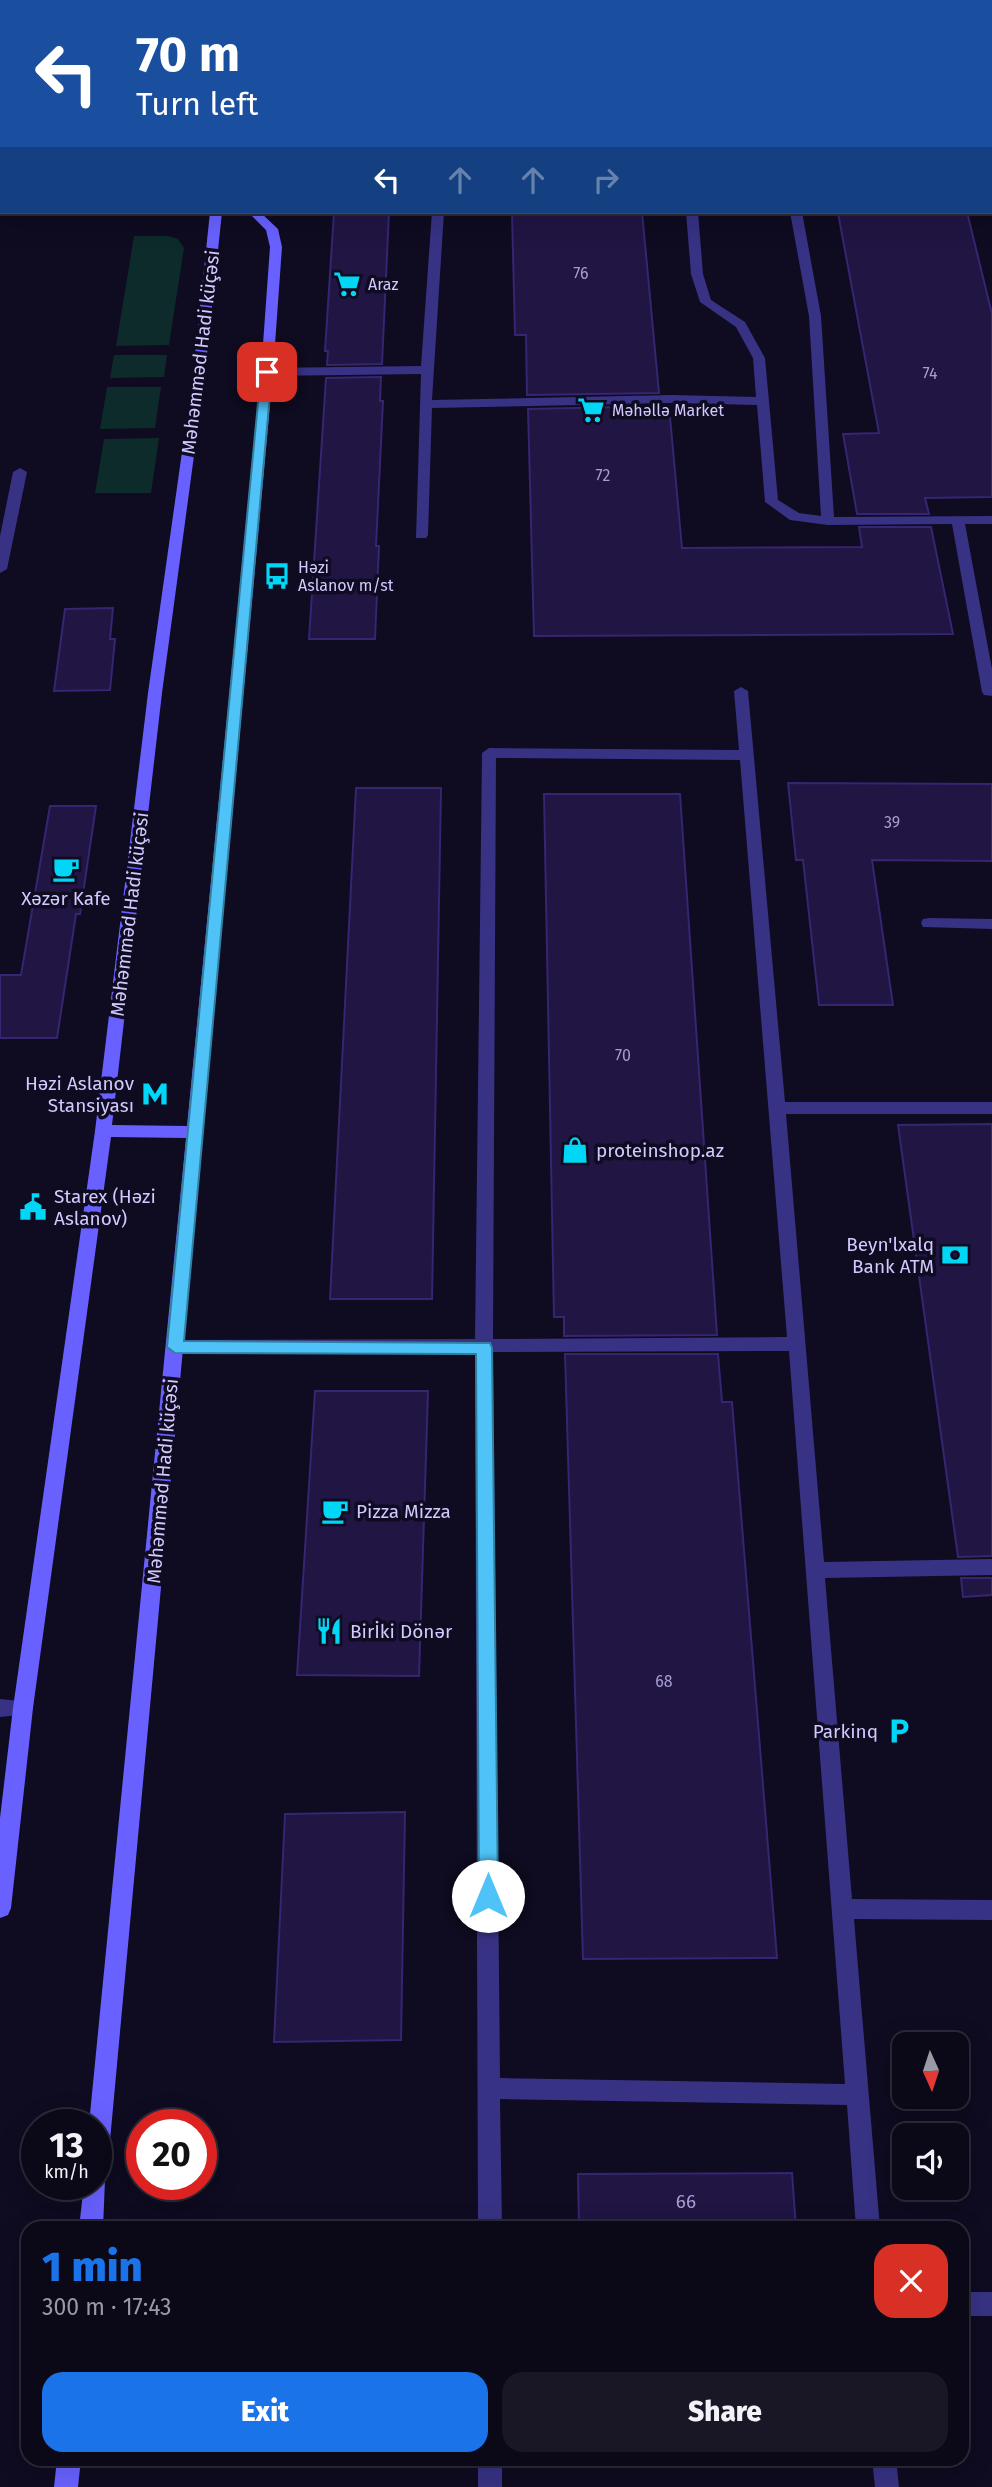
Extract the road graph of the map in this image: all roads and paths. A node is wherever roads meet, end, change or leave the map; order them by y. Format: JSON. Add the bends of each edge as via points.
{"nodes":[{"id":1,"x":216,"y":214,"type":"edge"},
{"id":2,"x":256,"y":214,"type":"edge"},
{"id":3,"x":438,"y":214,"type":"edge"},
{"id":4,"x":692,"y":214,"type":"edge"},
{"id":5,"x":796,"y":214,"type":"edge"},
{"id":6,"x":427,"y":370,"type":"junction"},
{"id":7,"x":267,"y":372,"type":"junction"},
{"id":8,"x":763,"y":401,"type":"junction"},
{"id":9,"x":426,"y":404,"type":"junction"},
{"id":10,"x":20,"y":472,"type":"dead end"},
{"id":11,"x":958,"y":520,"type":"junction"},
{"id":12,"x":992,"y":520,"type":"edge"},
{"id":13,"x":828,"y":521,"type":"junction"},
{"id":14,"x":421,"y":535,"type":"dead end"},
{"id":15,"x":0,"y":569,"type":"edge"},
{"id":16,"x":741,"y":691,"type":"dead end"},
{"id":17,"x":989,"y":692,"type":"dead end"},
{"id":18,"x":746,"y":755,"type":"junction"},
{"id":19,"x":929,"y":923,"type":"dead end"},
{"id":20,"x":992,"y":924,"type":"edge"},
{"id":21,"x":776,"y":1108,"type":"junction"},
{"id":22,"x":992,"y":1108,"type":"edge"},
{"id":23,"x":103,"y":1131,"type":"junction"},
{"id":24,"x":195,"y":1132,"type":"junction"},
{"id":25,"x":797,"y":1344,"type":"junction"},
{"id":26,"x":175,"y":1347,"type":"junction"},
{"id":27,"x":484,"y":1348,"type":"junction"},
{"id":28,"x":992,"y":1567,"type":"edge"},
{"id":29,"x":814,"y":1570,"type":"junction"},
{"id":30,"x":0,"y":1708,"type":"edge"},
{"id":31,"x":23,"y":1708,"type":"junction"},
{"id":32,"x":0,"y":1908,"type":"edge"},
{"id":33,"x":843,"y":1909,"type":"junction"},
{"id":34,"x":992,"y":1909,"type":"edge"},
{"id":35,"x":490,"y":2088,"type":"junction"},
{"id":36,"x":859,"y":2095,"type":"junction"},
{"id":37,"x":102,"y":2109,"type":"edge"},
{"id":38,"x":94,"y":2200,"type":"edge"},
{"id":39,"x":92,"y":2221,"type":"edge"},
{"id":40,"x":490,"y":2221,"type":"edge"},
{"id":41,"x":868,"y":2221,"type":"edge"},
{"id":42,"x":969,"y":2304,"type":"edge"},
{"id":43,"x":992,"y":2304,"type":"edge"},
{"id":44,"x":68,"y":2466,"type":"edge"},
{"id":45,"x":490,"y":2466,"type":"edge"},
{"id":46,"x":885,"y":2466,"type":"edge"},
{"id":47,"x":66,"y":2487,"type":"edge"},
{"id":48,"x":490,"y":2487,"type":"edge"},
{"id":49,"x":887,"y":2487,"type":"edge"}],
"edges":[{"from":1,"to":23,"type":"street","name":"Məhəmməd Hadi küçəsi"},
{"from":2,"to":7,"type":"street","name":"Məhəmməd Hadi küçəsi","via":[[272,229],[276,247]]},
{"from":3,"to":6,"type":"lane"},
{"from":4,"to":8,"type":"lane","via":[[697,274],[706,302],[741,325],[759,358]]},
{"from":5,"to":13,"type":"lane","via":[[815,316]]},
{"from":6,"to":7,"type":"lane"},
{"from":6,"to":9,"type":"lane"},
{"from":7,"to":24,"type":"street","name":"Məhəmməd Hadi küçəsi"},
{"from":8,"to":9,"type":"lane"},
{"from":8,"to":13,"type":"lane","via":[[772,502],[796,517]]},
{"from":9,"to":14,"type":"lane"},
{"from":10,"to":15,"type":"lane"},
{"from":11,"to":12,"type":"lane"},
{"from":11,"to":13,"type":"lane"},
{"from":11,"to":17,"type":"lane"},
{"from":16,"to":18,"type":"lane"},
{"from":18,"to":21,"type":"lane"},
{"from":18,"to":27,"type":"lane","via":[[489,753]]},
{"from":19,"to":20,"type":"lane"},
{"from":21,"to":22,"type":"lane"},
{"from":21,"to":25,"type":"lane"},
{"from":23,"to":24,"type":"street"},
{"from":23,"to":31,"type":"street","name":"Məhəmməd Hadi küçəsi"},
{"from":24,"to":26,"type":"street","name":"Məhəmməd Hadi küçəsi"},
{"from":25,"to":27,"type":"lane"},
{"from":25,"to":29,"type":"lane"},
{"from":26,"to":27,"type":"lane"},
{"from":26,"to":37,"type":"street","name":"Məhəmməd Hadi küçəsi"},
{"from":27,"to":35,"type":"lane"},
{"from":28,"to":29,"type":"lane"},
{"from":29,"to":33,"type":"lane"},
{"from":30,"to":31,"type":"lane"},
{"from":31,"to":32,"type":"street","name":"Məhəmməd Hadi küçəsi"},
{"from":33,"to":34,"type":"lane"},
{"from":33,"to":36,"type":"lane"},
{"from":35,"to":36,"type":"lane"},
{"from":35,"to":40,"type":"lane"},
{"from":36,"to":41,"type":"lane"},
{"from":38,"to":39,"type":"street"},
{"from":42,"to":43,"type":"lane"},
{"from":44,"to":47,"type":"street"},
{"from":45,"to":48,"type":"lane"},
{"from":46,"to":49,"type":"lane"}]}
